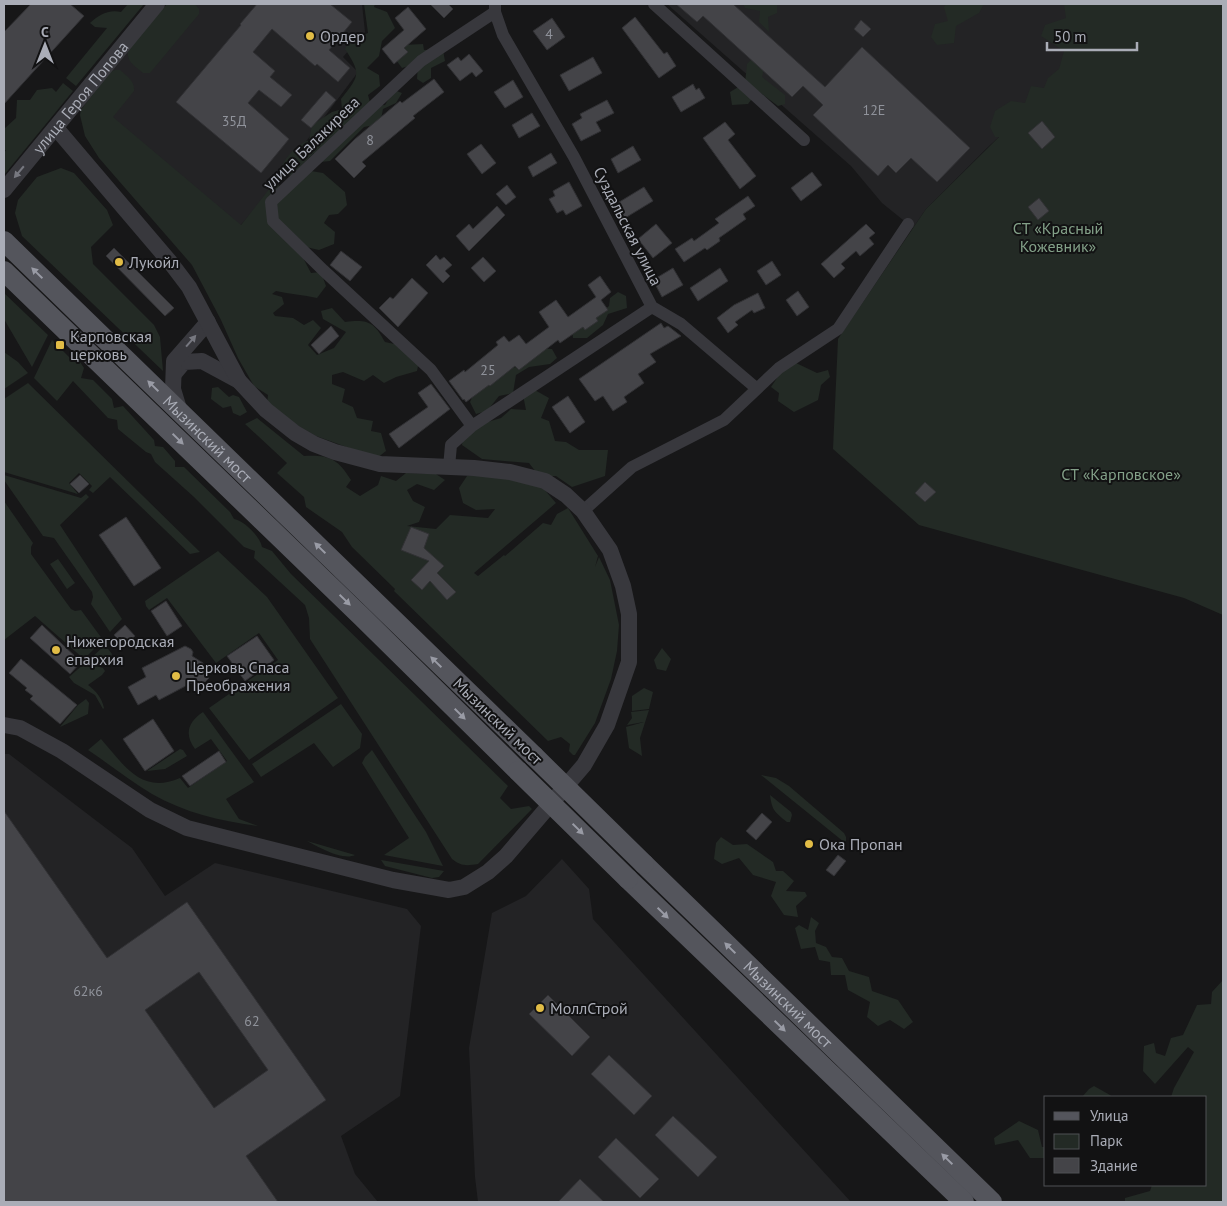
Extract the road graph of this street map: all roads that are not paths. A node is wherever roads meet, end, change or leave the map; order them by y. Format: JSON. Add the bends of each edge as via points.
{"nodes":[{"id":1,"x":156,"y":4,"type":"edge"},
{"id":2,"x":654,"y":4,"type":"edge"},
{"id":3,"x":495,"y":8,"type":"edge"},
{"id":4,"x":56,"y":128,"type":"junction"},
{"id":5,"x":804,"y":140,"type":"dead end"},
{"id":6,"x":4,"y":190,"type":"edge"},
{"id":7,"x":908,"y":224,"type":"dead end"},
{"id":8,"x":4,"y":241,"type":"edge"},
{"id":9,"x":4,"y":271,"type":"edge"},
{"id":10,"x":652,"y":307,"type":"junction"},
{"id":11,"x":208,"y":322,"type":"junction"},
{"id":12,"x":173,"y":376,"type":"junction"},
{"id":13,"x":239,"y":381,"type":"junction"},
{"id":14,"x":756,"y":388,"type":"junction"},
{"id":15,"x":181,"y":414,"type":"junction"},
{"id":16,"x":472,"y":426,"type":"junction"},
{"id":17,"x":449,"y":468,"type":"junction"},
{"id":18,"x":583,"y":511,"type":"junction"},
{"id":19,"x":4,"y":725,"type":"edge"},
{"id":20,"x":987,"y":1198,"type":"edge"},
{"id":21,"x":964,"y":1202,"type":"edge"}],
"edges":[{"from":1,"to":4,"type":"street","name":"улица Героя Попова"},
{"from":2,"to":5,"type":"street"},
{"from":3,"to":10,"type":"street","name":"Суздальская улица","via":[[503,35],[574,157]]},
{"from":3,"to":16,"type":"street","name":"улица Балакирева","via":[[421,61],[271,202],[273,221],[431,370]]},
{"from":4,"to":6,"type":"street","name":"улица Героя Попова","one_way":true},
{"from":4,"to":11,"type":"street","via":[[170,262],[189,287]]},
{"from":7,"to":14,"type":"street","via":[[838,329],[779,368]]},
{"from":15,"to":8,"type":"main road","name":"Мызинский мост","one_way":true},
{"from":9,"to":21,"type":"main road","name":"Мызинский мост","one_way":true,"bridge":true},
{"from":10,"to":14,"type":"street","via":[[681,324]]},
{"from":10,"to":16,"type":"street","name":"Суздальская улица"},
{"from":12,"to":11,"type":"street","one_way":true,"via":[[174,361]]},
{"from":11,"to":13,"type":"street"},
{"from":12,"to":13,"type":"street","via":[[184,362],[202,361]]},
{"from":12,"to":15,"type":"street","via":[[173,389]]},
{"from":13,"to":17,"type":"street","via":[[266,410],[314,444],[380,464]]},
{"from":14,"to":18,"type":"street","via":[[724,420],[632,467]]},
{"from":20,"to":15,"type":"main road","name":"Мызинский мост","one_way":true,"bridge":true},
{"from":16,"to":17,"type":"street","name":"Суздальская улица","via":[[451,444]]},
{"from":17,"to":18,"type":"street","via":[[510,472],[545,481]]},
{"from":18,"to":19,"type":"street","via":[[610,550],[623,586],[629,614],[630,662],[608,725],[584,765],[506,856],[464,887],[449,890],[393,880],[188,828],[150,810],[62,751],[20,728]]}]}
